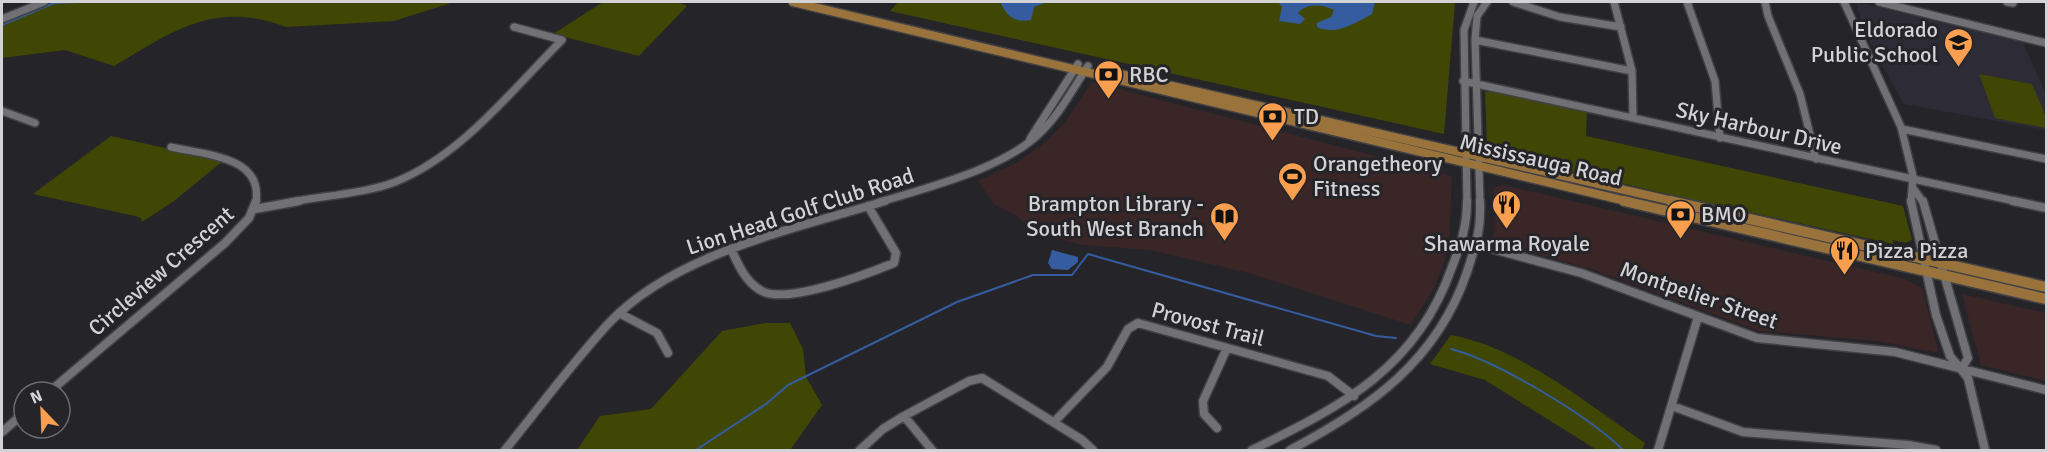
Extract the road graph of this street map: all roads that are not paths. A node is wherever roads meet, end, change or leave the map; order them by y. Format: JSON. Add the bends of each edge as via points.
{"nodes":[{"id":1,"x":44,"y":2,"type":"edge"},
{"id":2,"x":793,"y":2,"type":"edge"},
{"id":3,"x":1474,"y":2,"type":"edge"},
{"id":4,"x":1487,"y":2,"type":"edge"},
{"id":5,"x":1513,"y":2,"type":"edge"},
{"id":6,"x":1614,"y":2,"type":"edge"},
{"id":7,"x":1687,"y":2,"type":"edge"},
{"id":8,"x":1765,"y":2,"type":"edge"},
{"id":9,"x":1844,"y":2,"type":"edge"},
{"id":10,"x":1879,"y":2,"type":"edge"},
{"id":11,"x":1897,"y":2,"type":"edge"},
{"id":12,"x":2,"y":19,"type":"edge"},
{"id":13,"x":514,"y":27,"type":"dead end"},
{"id":14,"x":1621,"y":27,"type":"junction"},
{"id":15,"x":2046,"y":38,"type":"edge"},
{"id":16,"x":1475,"y":40,"type":"junction"},
{"id":17,"x":2046,"y":43,"type":"edge"},
{"id":18,"x":1076,"y":67,"type":"junction"},
{"id":19,"x":1086,"y":69,"type":"junction"},
{"id":20,"x":1632,"y":71,"type":"junction"},
{"id":21,"x":1463,"y":81,"type":"junction"},
{"id":22,"x":1477,"y":84,"type":"junction"},
{"id":23,"x":2,"y":111,"type":"edge"},
{"id":24,"x":1633,"y":118,"type":"junction"},
{"id":25,"x":34,"y":123,"type":"dead end"},
{"id":26,"x":1902,"y":129,"type":"junction"},
{"id":27,"x":1720,"y":138,"type":"junction"},
{"id":28,"x":1029,"y":140,"type":"junction"},
{"id":29,"x":171,"y":147,"type":"dead end"},
{"id":30,"x":1466,"y":159,"type":"junction"},
{"id":31,"x":1816,"y":159,"type":"junction"},
{"id":32,"x":2046,"y":159,"type":"edge"},
{"id":33,"x":1478,"y":161,"type":"junction"},
{"id":34,"x":1914,"y":184,"type":"junction"},
{"id":35,"x":868,"y":206,"type":"junction"},
{"id":36,"x":2046,"y":208,"type":"edge"},
{"id":37,"x":255,"y":209,"type":"junction"},
{"id":38,"x":1463,"y":241,"type":"junction"},
{"id":39,"x":1477,"y":245,"type":"junction"},
{"id":40,"x":731,"y":249,"type":"junction"},
{"id":41,"x":1925,"y":259,"type":"junction"},
{"id":42,"x":1941,"y":263,"type":"junction"},
{"id":43,"x":1927,"y":271,"type":"junction"},
{"id":44,"x":1945,"y":275,"type":"junction"},
{"id":45,"x":2046,"y":287,"type":"edge"},
{"id":46,"x":2046,"y":299,"type":"edge"},
{"id":47,"x":620,"y":313,"type":"junction"},
{"id":48,"x":1698,"y":317,"type":"junction"},
{"id":49,"x":1227,"y":348,"type":"junction"},
{"id":50,"x":668,"y":353,"type":"dead end"},
{"id":51,"x":1962,"y":368,"type":"junction"},
{"id":52,"x":62,"y":380,"type":"edge"},
{"id":53,"x":2046,"y":390,"type":"edge"},
{"id":54,"x":1354,"y":396,"type":"junction"},
{"id":55,"x":1672,"y":406,"type":"junction"},
{"id":56,"x":904,"y":416,"type":"junction"},
{"id":57,"x":1054,"y":422,"type":"junction"},
{"id":58,"x":1217,"y":428,"type":"dead end"},
{"id":59,"x":505,"y":450,"type":"edge"},
{"id":60,"x":860,"y":450,"type":"edge"},
{"id":61,"x":932,"y":450,"type":"edge"},
{"id":62,"x":1093,"y":450,"type":"edge"},
{"id":63,"x":1252,"y":450,"type":"edge"},
{"id":64,"x":1290,"y":450,"type":"edge"},
{"id":65,"x":1658,"y":450,"type":"edge"},
{"id":66,"x":1935,"y":450,"type":"edge"},
{"id":67,"x":1985,"y":450,"type":"edge"}],
"edges":[{"from":1,"to":12,"type":"street"},
{"from":2,"to":18,"type":"main road","name":"Mississauga Road"},
{"from":3,"to":21,"type":"street","via":[[1464,30]]},
{"from":4,"to":16,"type":"street","via":[[1478,16]]},
{"from":5,"to":14,"type":"street","via":[[1560,17]]},
{"from":6,"to":14,"type":"street"},
{"from":7,"to":27,"type":"street","via":[[1715,81]]},
{"from":8,"to":31,"type":"street","via":[[1800,94]]},
{"from":9,"to":26,"type":"street"},
{"from":10,"to":17,"type":"street"},
{"from":11,"to":15,"type":"street"},
{"from":13,"to":37,"type":"street","via":[[562,40],[434,164],[385,185]]},
{"from":14,"to":20,"type":"street"},
{"from":16,"to":20,"type":"street"},
{"from":16,"to":22,"type":"street"},
{"from":18,"to":19,"type":"main road","name":"Mississauga Road"},
{"from":18,"to":28,"type":"street","name":"Lion Head Golf Club Road"},
{"from":19,"to":28,"type":"street","name":"Lion Head Golf Club Road","via":[[1049,125]]},
{"from":19,"to":30,"type":"main road","name":"Mississauga Road"},
{"from":20,"to":24,"type":"street"},
{"from":21,"to":22,"type":"street","name":"Sky Harbour Drive"},
{"from":21,"to":30,"type":"street"},
{"from":22,"to":24,"type":"street","name":"Sky Harbour Drive"},
{"from":22,"to":33,"type":"street"},
{"from":23,"to":25,"type":"street"},
{"from":24,"to":27,"type":"street","name":"Sky Harbour Drive"},
{"from":26,"to":32,"type":"street"},
{"from":26,"to":34,"type":"street"},
{"from":27,"to":31,"type":"street","name":"Sky Harbour Drive"},
{"from":28,"to":35,"type":"street","name":"Lion Head Golf Club Road","via":[[972,174]]},
{"from":29,"to":37,"type":"street","name":"Circleview Crescent","via":[[228,160],[248,169],[258,188]]},
{"from":30,"to":33,"type":"main road","name":"Mississauga Road"},
{"from":30,"to":38,"type":"street","via":[[1467,226]]},
{"from":31,"to":34,"type":"street","name":"Sky Harbour Drive"},
{"from":33,"to":39,"type":"street","via":[[1481,230]]},
{"from":33,"to":41,"type":"main road","name":"Mississauga Road"},
{"from":33,"to":43,"type":"main road","name":"Mississauga Road"},
{"from":34,"to":36,"type":"street","name":"Sky Harbour Drive"},
{"from":34,"to":41,"type":"street","via":[[1910,197]]},
{"from":34,"to":42,"type":"street","via":[[1922,198]]},
{"from":35,"to":40,"type":"street","name":"Lion Head Golf Club Road"},
{"from":35,"to":40,"type":"street","via":[[896,254],[894,262],[791,297],[762,293],[741,271]]},
{"from":37,"to":52,"type":"street","name":"Circleview Crescent","via":[[225,243]]},
{"from":38,"to":39,"type":"street","name":"Montpelier Street"},
{"from":38,"to":54,"type":"street","via":[[1444,291],[1419,333],[1392,364]]},
{"from":39,"to":48,"type":"street","name":"Montpelier Street","via":[[1581,273]]},
{"from":39,"to":64,"type":"street","via":[[1456,305],[1406,373],[1367,406]]},
{"from":40,"to":47,"type":"street","name":"Lion Head Golf Club Road","via":[[671,276]]},
{"from":41,"to":42,"type":"main road","name":"Mississauga Road"},
{"from":41,"to":43,"type":"street"},
{"from":42,"to":44,"type":"street"},
{"from":42,"to":45,"type":"main road","name":"Mississauga Road"},
{"from":43,"to":44,"type":"main road","name":"Mississauga Road"},
{"from":43,"to":51,"type":"street","via":[[1948,355]]},
{"from":44,"to":46,"type":"main road","name":"Mississauga Road"},
{"from":44,"to":51,"type":"street","via":[[1968,358]]},
{"from":47,"to":50,"type":"street","via":[[657,333]]},
{"from":47,"to":59,"type":"street","name":"Lion Head Golf Club Road"},
{"from":48,"to":51,"type":"street","name":"Montpelier Street","via":[[1767,340],[1895,352]]},
{"from":48,"to":55,"type":"street"},
{"from":49,"to":54,"type":"street","name":"Provost Trail","via":[[1328,376]]},
{"from":49,"to":57,"type":"street","name":"Provost Trail","via":[[1147,323],[1132,325],[1107,367]]},
{"from":49,"to":58,"type":"street","via":[[1203,401],[1204,414]]},
{"from":51,"to":53,"type":"street","name":"Montpelier Street"},
{"from":51,"to":67,"type":"street","via":[[1968,378]]},
{"from":54,"to":63,"type":"street","via":[[1317,419]]},
{"from":55,"to":65,"type":"street"},
{"from":55,"to":66,"type":"street","via":[[1743,432]]},
{"from":56,"to":57,"type":"street","via":[[982,378]]},
{"from":56,"to":60,"type":"street"},
{"from":56,"to":61,"type":"street"},
{"from":57,"to":62,"type":"street"}]}
